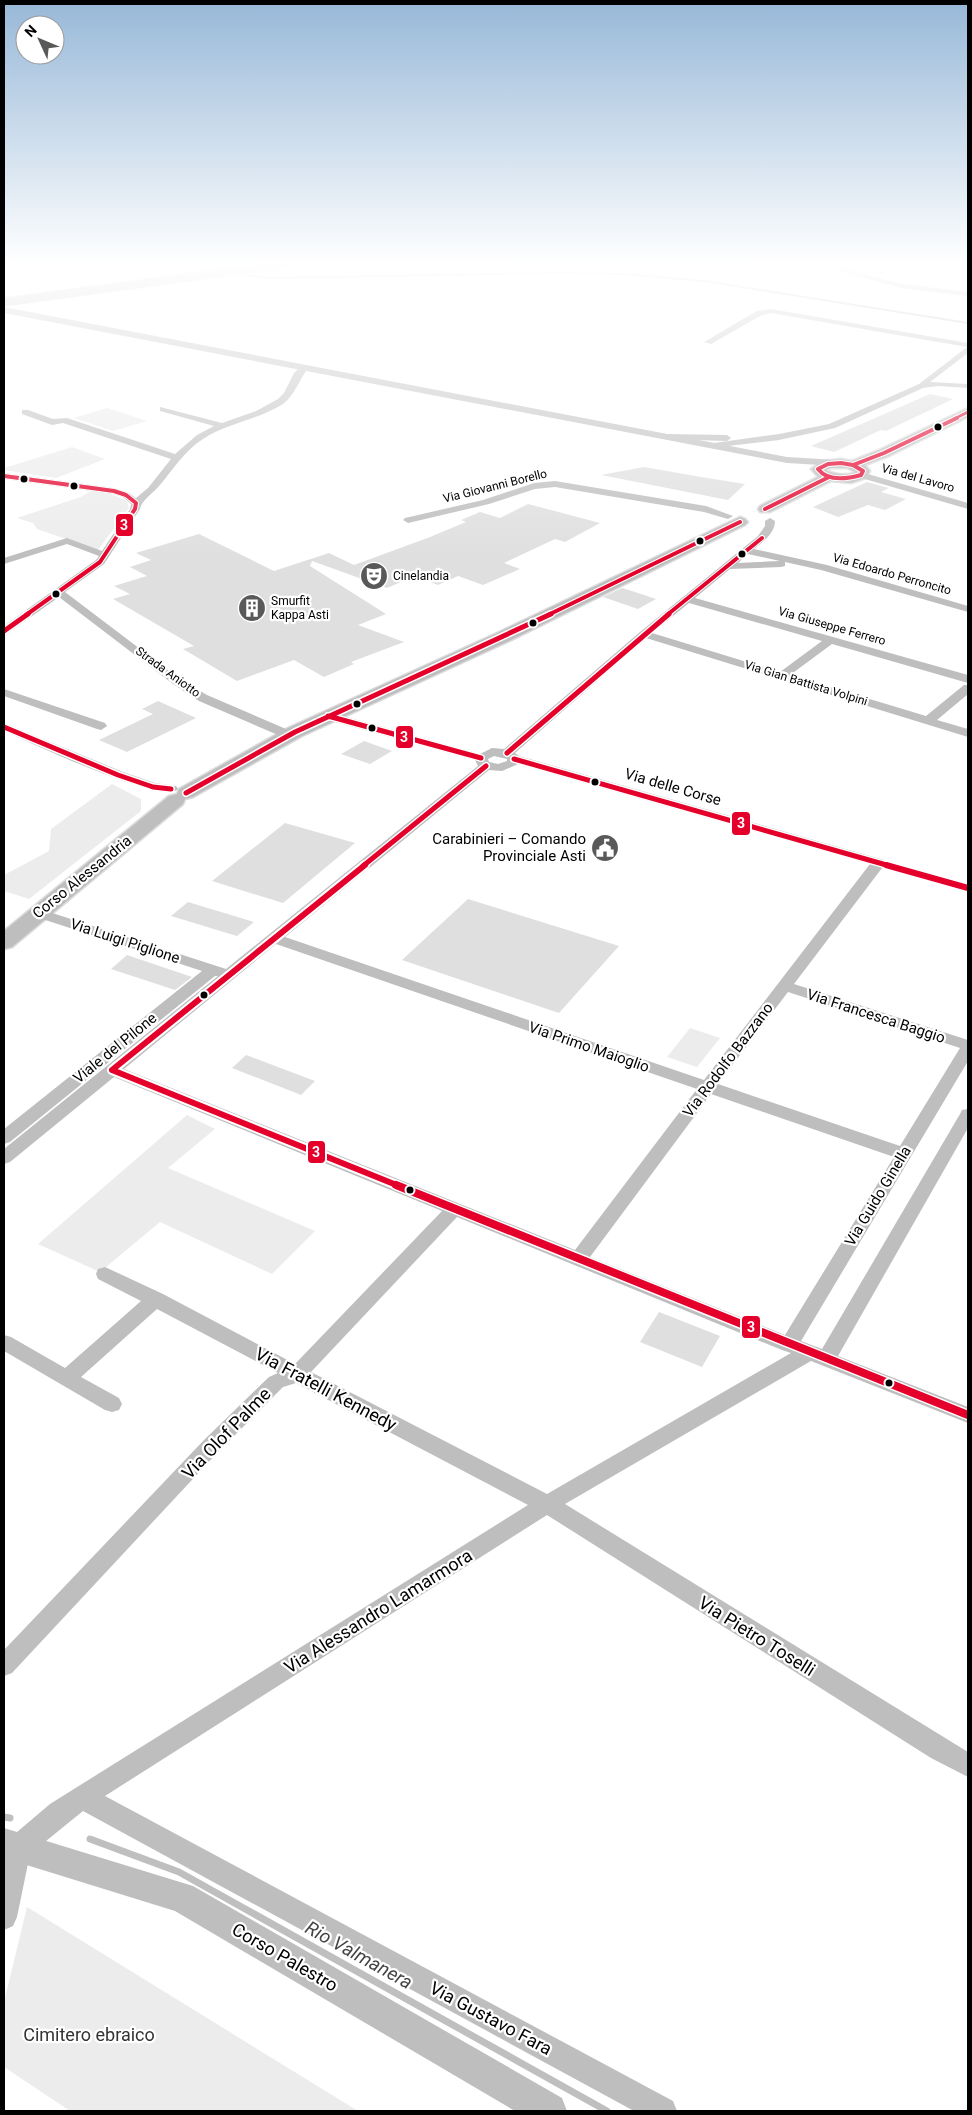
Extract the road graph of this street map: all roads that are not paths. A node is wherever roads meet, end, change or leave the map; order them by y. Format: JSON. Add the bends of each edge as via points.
{"nodes":[{"id":1,"x":282,"y":363,"type":"edge"},
{"id":2,"x":951,"y":363,"type":"edge"},
{"id":3,"x":305,"y":367,"type":"junction"},
{"id":4,"x":938,"y":374,"type":"junction"},
{"id":5,"x":950,"y":385,"type":"junction"},
{"id":6,"x":921,"y":386,"type":"junction"},
{"id":7,"x":968,"y":388,"type":"edge"},
{"id":8,"x":163,"y":408,"type":"dead end"},
{"id":9,"x":25,"y":412,"type":"dead end"},
{"id":10,"x":967,"y":412,"type":"edge"},
{"id":11,"x":223,"y":426,"type":"junction"},
{"id":12,"x":665,"y":437,"type":"junction"},
{"id":13,"x":779,"y":437,"type":"junction"},
{"id":14,"x":736,"y":438,"type":"junction"},
{"id":15,"x":712,"y":445,"type":"junction"},
{"id":16,"x":761,"y":456,"type":"junction"},
{"id":17,"x":176,"y":459,"type":"junction"},
{"id":18,"x":786,"y":460,"type":"junction"},
{"id":19,"x":837,"y":463,"type":"junction"},
{"id":20,"x":857,"y":470,"type":"junction"},
{"id":21,"x":823,"y":474,"type":"junction"},
{"id":22,"x":4,"y":476,"type":"edge"},
{"id":23,"x":136,"y":502,"type":"junction"},
{"id":24,"x":968,"y":506,"type":"edge"},
{"id":25,"x":747,"y":513,"type":"junction"},
{"id":26,"x":408,"y":520,"type":"dead end"},
{"id":27,"x":747,"y":551,"type":"junction"},
{"id":28,"x":105,"y":555,"type":"junction"},
{"id":29,"x":4,"y":560,"type":"edge"},
{"id":30,"x":808,"y":563,"type":"junction"},
{"id":31,"x":730,"y":566,"type":"junction"},
{"id":32,"x":74,"y":582,"type":"junction"},
{"id":33,"x":59,"y":592,"type":"junction"},
{"id":34,"x":688,"y":599,"type":"junction"},
{"id":35,"x":968,"y":609,"type":"edge"},
{"id":36,"x":82,"y":610,"type":"junction"},
{"id":37,"x":4,"y":631,"type":"edge"},
{"id":38,"x":644,"y":634,"type":"junction"},
{"id":39,"x":830,"y":640,"type":"junction"},
{"id":40,"x":783,"y":675,"type":"junction"},
{"id":41,"x":968,"y":680,"type":"edge"},
{"id":42,"x":968,"y":688,"type":"edge"},
{"id":43,"x":4,"y":692,"type":"edge"},
{"id":44,"x":328,"y":716,"type":"junction"},
{"id":45,"x":928,"y":721,"type":"junction"},
{"id":46,"x":101,"y":726,"type":"dead end"},
{"id":47,"x":4,"y":727,"type":"edge"},
{"id":48,"x":968,"y":733,"type":"edge"},
{"id":49,"x":289,"y":735,"type":"junction"},
{"id":50,"x":510,"y":756,"type":"junction"},
{"id":51,"x":483,"y":762,"type":"junction"},
{"id":52,"x":172,"y":794,"type":"junction"},
{"id":53,"x":879,"y":862,"type":"junction"},
{"id":54,"x":968,"y":888,"type":"edge"},
{"id":55,"x":38,"y":913,"type":"junction"},
{"id":56,"x":275,"y":939,"type":"junction"},
{"id":57,"x":4,"y":942,"type":"edge"},
{"id":58,"x":213,"y":970,"type":"junction"},
{"id":59,"x":230,"y":975,"type":"junction"},
{"id":60,"x":784,"y":986,"type":"junction"},
{"id":61,"x":968,"y":1047,"type":"edge"},
{"id":62,"x":112,"y":1070,"type":"junction"},
{"id":63,"x":706,"y":1087,"type":"junction"},
{"id":64,"x":968,"y":1114,"type":"edge"},
{"id":65,"x":4,"y":1138,"type":"edge"},
{"id":66,"x":904,"y":1154,"type":"junction"},
{"id":67,"x":4,"y":1158,"type":"edge"},
{"id":68,"x":454,"y":1209,"type":"junction"},
{"id":69,"x":579,"y":1258,"type":"junction"},
{"id":70,"x":105,"y":1274,"type":"dead end"},
{"id":71,"x":156,"y":1299,"type":"junction"},
{"id":72,"x":4,"y":1342,"type":"edge"},
{"id":73,"x":808,"y":1353,"type":"junction"},
{"id":74,"x":297,"y":1374,"type":"junction"},
{"id":75,"x":67,"y":1378,"type":"junction"},
{"id":76,"x":112,"y":1404,"type":"dead end"},
{"id":77,"x":968,"y":1414,"type":"edge"},
{"id":78,"x":547,"y":1504,"type":"junction"},
{"id":79,"x":4,"y":1666,"type":"edge"},
{"id":80,"x":968,"y":1765,"type":"edge"},
{"id":81,"x":82,"y":1797,"type":"junction"},
{"id":82,"x":11,"y":1845,"type":"edge"},
{"id":83,"x":4,"y":1917,"type":"edge"},
{"id":84,"x":549,"y":2111,"type":"edge"},
{"id":85,"x":663,"y":2111,"type":"edge"}],
"edges":[{"from":1,"to":3,"type":"street"},
{"from":2,"to":4,"type":"street"},
{"from":3,"to":11,"type":"street","via":[[282,401]]},
{"from":3,"to":12,"type":"street"},
{"from":4,"to":5,"type":"street"},
{"from":4,"to":6,"type":"street"},
{"from":5,"to":6,"type":"street"},
{"from":5,"to":7,"type":"street"},
{"from":6,"to":13,"type":"street","via":[[838,424]]},
{"from":8,"to":11,"type":"street"},
{"from":9,"to":17,"type":"street","via":[[52,422],[64,420]]},
{"from":10,"to":20,"type":"main road","name":"Corso Alessandria"},
{"from":11,"to":17,"type":"street","via":[[191,443]]},
{"from":12,"to":14,"type":"street"},
{"from":12,"to":15,"type":"street"},
{"from":13,"to":14,"type":"street"},
{"from":13,"to":15,"type":"street"},
{"from":13,"to":16,"type":"street","via":[[751,445],[752,450]]},
{"from":14,"to":15,"type":"street"},
{"from":15,"to":16,"type":"street"},
{"from":16,"to":18,"type":"street"},
{"from":17,"to":23,"type":"street","via":[[144,498]]},
{"from":18,"to":19,"type":"street"},
{"from":18,"to":21,"type":"street"},
{"from":19,"to":20,"type":"main road","name":"Corso Alessandria"},
{"from":19,"to":21,"type":"main road","name":"Corso Alessandria","via":[[818,468]]},
{"from":20,"to":21,"type":"main road","name":"Corso Alessandria","via":[[851,479]]},
{"from":20,"to":24,"type":"street","name":"Via del Lavoro"},
{"from":21,"to":25,"type":"main road","name":"Corso Alessandria"},
{"from":22,"to":23,"type":"street","via":[[114,492]]},
{"from":23,"to":28,"type":"street","via":[[135,509]]},
{"from":25,"to":26,"type":"street","name":"Via Giovanni Borello","via":[[706,510],[555,484],[534,486],[486,502]]},
{"from":25,"to":27,"type":"street","via":[[770,526]]},
{"from":25,"to":44,"type":"main road","name":"Corso Alessandria","via":[[493,642]]},
{"from":27,"to":30,"type":"street","name":"Via Edoardo Perroncito"},
{"from":27,"to":31,"type":"street"},
{"from":28,"to":29,"type":"street","via":[[67,541]]},
{"from":28,"to":32,"type":"street"},
{"from":30,"to":31,"type":"street","name":"Via Edoardo Perroncito"},
{"from":30,"to":35,"type":"street","name":"Via Edoardo Perroncito"},
{"from":31,"to":34,"type":"street"},
{"from":32,"to":33,"type":"street"},
{"from":32,"to":36,"type":"street"},
{"from":33,"to":36,"type":"street","name":"Strada Aniotto"},
{"from":33,"to":37,"type":"street"},
{"from":34,"to":38,"type":"street"},
{"from":34,"to":39,"type":"street","name":"Via Giuseppe Ferrero"},
{"from":36,"to":49,"type":"street","name":"Strada Aniotto","via":[[196,694]]},
{"from":38,"to":40,"type":"street","name":"Via Gian Battista Volpini"},
{"from":38,"to":50,"type":"street"},
{"from":39,"to":40,"type":"street"},
{"from":39,"to":41,"type":"street","name":"Via Giuseppe Ferrero"},
{"from":40,"to":45,"type":"street","name":"Via Gian Battista Volpini"},
{"from":42,"to":45,"type":"street"},
{"from":43,"to":46,"type":"street"},
{"from":44,"to":49,"type":"main road","name":"Corso Alessandria"},
{"from":44,"to":51,"type":"street"},
{"from":45,"to":48,"type":"street","name":"Via Gian Battista Volpini"},
{"from":47,"to":52,"type":"street","via":[[110,772]]},
{"from":49,"to":52,"type":"main road","name":"Corso Alessandria"},
{"from":50,"to":51,"type":"street","name":"Viale del Pilone","via":[[492,752]]},
{"from":50,"to":53,"type":"street","name":"Via delle Corse"},
{"from":51,"to":56,"type":"street","name":"Viale del Pilone"},
{"from":52,"to":55,"type":"main road","name":"Corso Alessandria"},
{"from":53,"to":54,"type":"street","name":"Via delle Corse"},
{"from":53,"to":60,"type":"street","name":"Via Rodolfo Bazzano"},
{"from":55,"to":57,"type":"main road","name":"Corso Alessandria"},
{"from":55,"to":58,"type":"street","name":"Via Luigi Piglione"},
{"from":56,"to":59,"type":"street","name":"Viale del Pilone"},
{"from":56,"to":63,"type":"street","name":"Via Primo Maioglio"},
{"from":58,"to":59,"type":"street"},
{"from":58,"to":65,"type":"street","name":"Viale del Pilone"},
{"from":59,"to":62,"type":"street","name":"Viale del Pilone"},
{"from":60,"to":61,"type":"street","name":"Via Francesca Baggio"},
{"from":60,"to":63,"type":"street","name":"Via Rodolfo Bazzano"},
{"from":61,"to":66,"type":"street","name":"Via Guido Ginella"},
{"from":62,"to":67,"type":"street","name":"Viale del Pilone"},
{"from":62,"to":68,"type":"street"},
{"from":63,"to":66,"type":"street","name":"Via Primo Maioglio"},
{"from":63,"to":69,"type":"street","name":"Via Rodolfo Bazzano"},
{"from":64,"to":73,"type":"street"},
{"from":66,"to":73,"type":"street","name":"Via Guido Ginella"},
{"from":68,"to":69,"type":"street"},
{"from":68,"to":74,"type":"street","name":"Via Olof Palme"},
{"from":69,"to":73,"type":"street"},
{"from":70,"to":71,"type":"street","name":"Via Fratelli Kennedy"},
{"from":71,"to":74,"type":"street","name":"Via Fratelli Kennedy"},
{"from":71,"to":75,"type":"street"},
{"from":72,"to":75,"type":"street"},
{"from":73,"to":77,"type":"street"},
{"from":73,"to":78,"type":"street","name":"Via Alessandro Lamarmora"},
{"from":74,"to":78,"type":"street","name":"Via Fratelli Kennedy"},
{"from":74,"to":79,"type":"street","name":"Via Olof Palme","via":[[276,1382],[211,1446]]},
{"from":75,"to":76,"type":"street"},
{"from":78,"to":80,"type":"street","name":"Via Pietro Toselli"},
{"from":78,"to":81,"type":"street","name":"Via Alessandro Lamarmora"},
{"from":81,"to":82,"type":"street","name":"Via Alessandro Lamarmora"},
{"from":81,"to":85,"type":"street","name":"Via Gustavo Fara"},
{"from":82,"to":83,"type":"street"},
{"from":82,"to":84,"type":"street","name":"Corso Palestro","via":[[182,1898]]}]}
